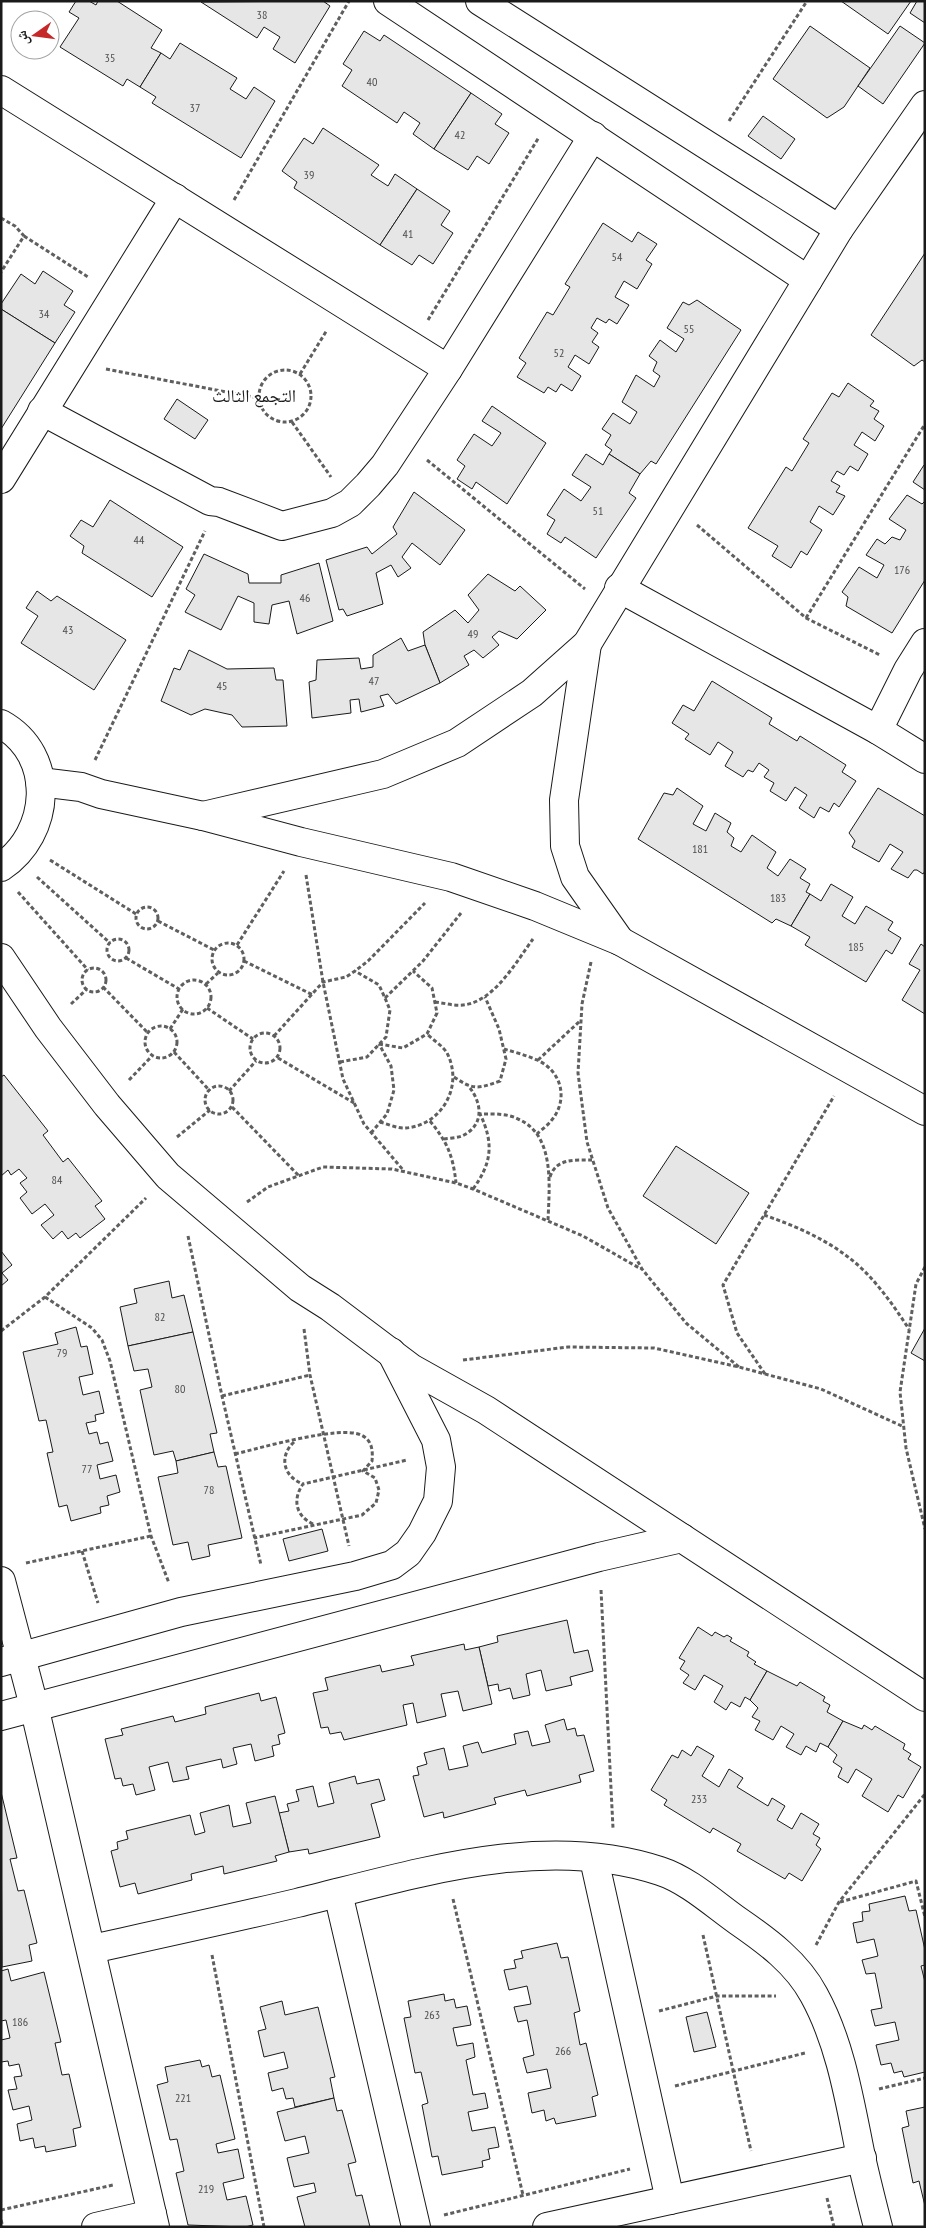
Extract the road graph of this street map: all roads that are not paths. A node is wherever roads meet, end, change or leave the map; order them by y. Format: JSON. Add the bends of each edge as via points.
{"nodes":[{"id":1,"x":388,"y":1,"type":"edge"},
{"id":2,"x":480,"y":1,"type":"edge"},
{"id":3,"x":1,"y":90,"type":"edge"},
{"id":4,"x":925,"y":105,"type":"edge"},
{"id":5,"x":593,"y":136,"type":"junction"},
{"id":6,"x":175,"y":198,"type":"junction"},
{"id":7,"x":839,"y":229,"type":"junction"},
{"id":8,"x":808,"y":280,"type":"junction"},
{"id":9,"x":448,"y":369,"type":"junction"},
{"id":10,"x":42,"y":412,"type":"junction"},
{"id":11,"x":1,"y":479,"type":"edge"},
{"id":12,"x":613,"y":597,"type":"junction"},
{"id":13,"x":587,"y":644,"type":"junction"},
{"id":14,"x":925,"y":644,"type":"edge"},
{"id":15,"x":1,"y":724,"type":"edge"},
{"id":16,"x":878,"y":730,"type":"junction"},
{"id":17,"x":925,"y":760,"type":"edge"},
{"id":18,"x":40,"y":782,"type":"junction"},
{"id":19,"x":202,"y":816,"type":"junction"},
{"id":20,"x":14,"y":864,"type":"edge"},
{"id":21,"x":609,"y":937,"type":"junction"},
{"id":22,"x":1,"y":958,"type":"edge"},
{"id":23,"x":925,"y":1111,"type":"edge"},
{"id":24,"x":401,"y":1360,"type":"junction"},
{"id":25,"x":682,"y":1538,"type":"junction"},
{"id":26,"x":10,"y":1572,"type":"edge"},
{"id":27,"x":11,"y":1660,"type":"edge"},
{"id":28,"x":925,"y":1697,"type":"edge"},
{"id":29,"x":34,"y":1706,"type":"junction"},
{"id":30,"x":1,"y":1716,"type":"edge"},
{"id":31,"x":604,"y":1859,"type":"junction"},
{"id":32,"x":338,"y":1893,"type":"junction"},
{"id":33,"x":92,"y":1949,"type":"junction"},
{"id":34,"x":862,"y":2158,"type":"junction"},
{"id":35,"x":670,"y":2200,"type":"junction"},
{"id":36,"x":153,"y":2220,"type":"edge"},
{"id":37,"x":415,"y":2224,"type":"edge"},
{"id":38,"x":96,"y":2227,"type":"edge"},
{"id":39,"x":548,"y":2227,"type":"edge"},
{"id":40,"x":878,"y":2227,"type":"edge"}],
"edges":[{"from":1,"to":5,"type":"street"},
{"from":2,"to":7,"type":"street"},
{"from":3,"to":6,"type":"street"},
{"from":4,"to":7,"type":"street"},
{"from":5,"to":8,"type":"street"},
{"from":5,"to":9,"type":"street"},
{"from":6,"to":9,"type":"street"},
{"from":6,"to":10,"type":"street"},
{"from":7,"to":8,"type":"street"},
{"from":8,"to":12,"type":"street"},
{"from":9,"to":10,"type":"street","via":[[385,466],[350,502],[332,513],[282,526],[210,501]]},
{"from":10,"to":11,"type":"street"},
{"from":12,"to":13,"type":"street"},
{"from":12,"to":16,"type":"street"},
{"from":13,"to":19,"type":"street","via":[[532,693],[458,743],[384,774]]},
{"from":13,"to":21,"type":"street","via":[[564,800],[565,846],[575,877]]},
{"from":14,"to":16,"type":"street"},
{"from":15,"to":18,"type":"street","via":[[23,742],[34,761]]},
{"from":16,"to":17,"type":"street"},
{"from":18,"to":19,"type":"street","via":[[81,787]]},
{"from":18,"to":20,"type":"street","via":[[41,804],[36,825]]},
{"from":19,"to":21,"type":"street","via":[[451,877]]},
{"from":21,"to":23,"type":"street"},
{"from":22,"to":24,"type":"street","via":[[48,1028],[106,1104],[160,1167],[300,1288]]},
{"from":24,"to":25,"type":"street","via":[[486,1410]]},
{"from":24,"to":27,"type":"street","via":[[439,1453],[441,1467],[438,1501],[408,1553],[392,1565],[355,1576],[181,1612]]},
{"from":25,"to":28,"type":"street"},
{"from":25,"to":29,"type":"street","via":[[599,1556]]},
{"from":26,"to":27,"type":"street"},
{"from":27,"to":29,"type":"street"},
{"from":29,"to":30,"type":"street"},
{"from":29,"to":33,"type":"street"},
{"from":31,"to":32,"type":"street","via":[[540,1855],[445,1868]]},
{"from":31,"to":34,"type":"street","via":[[663,1872],[692,1888],[763,1938],[801,1973],[815,1996],[835,2046]]},
{"from":31,"to":35,"type":"street","via":[[629,2018]]},
{"from":32,"to":33,"type":"street"},
{"from":32,"to":37,"type":"street"},
{"from":33,"to":36,"type":"street"},
{"from":34,"to":35,"type":"street"},
{"from":34,"to":40,"type":"street"},
{"from":35,"to":39,"type":"street"},
{"from":36,"to":38,"type":"street"}]}
